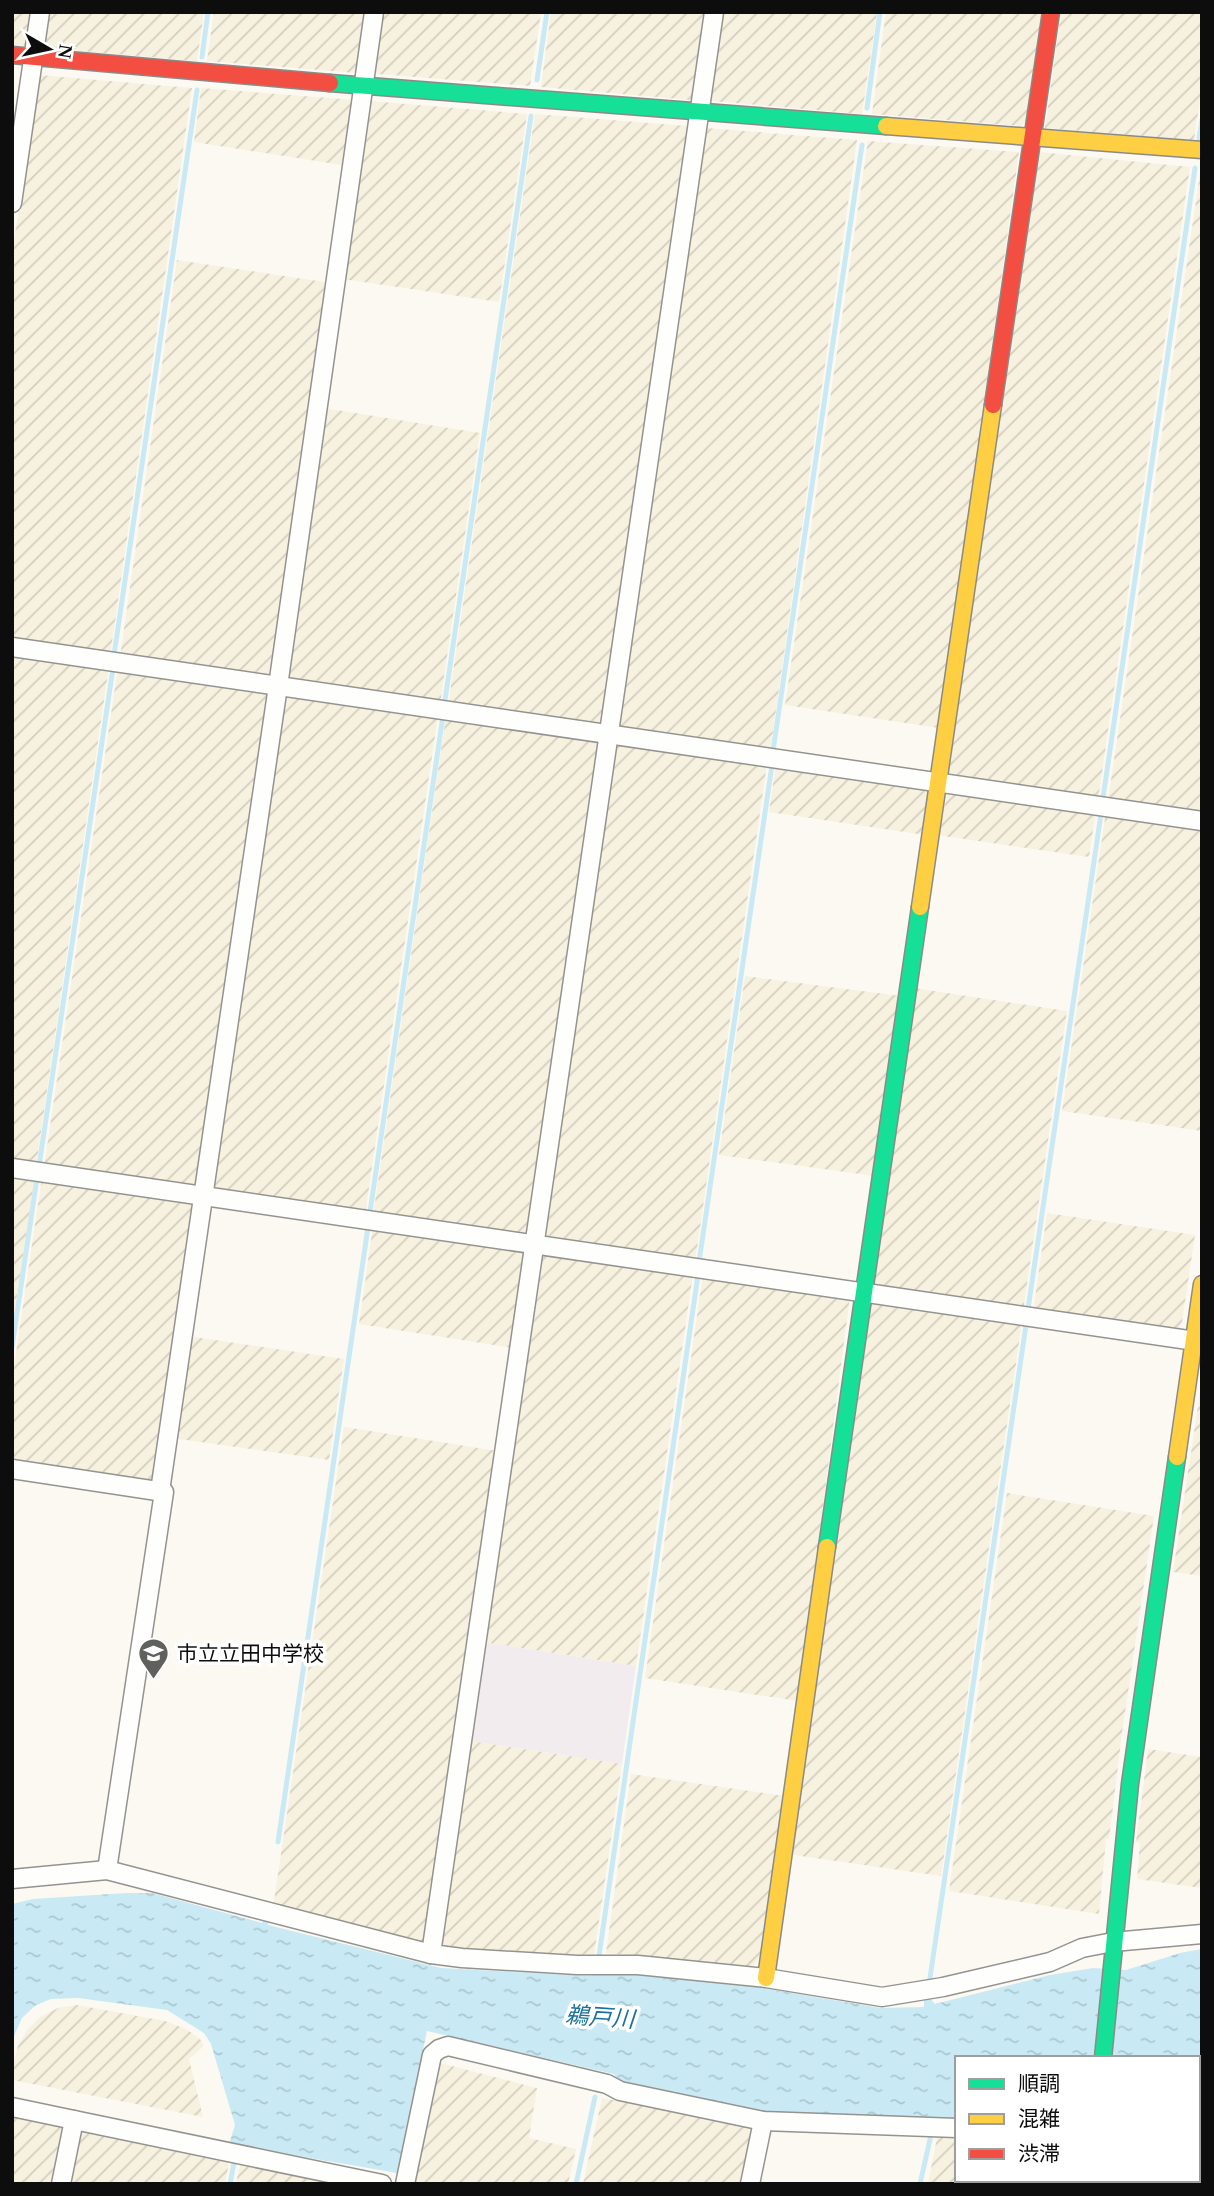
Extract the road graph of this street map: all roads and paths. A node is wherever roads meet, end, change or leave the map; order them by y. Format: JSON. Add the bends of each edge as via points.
{"nodes":[{"id":1,"x":40,"y":12,"type":"edge"},
{"id":2,"x":374,"y":12,"type":"edge"},
{"id":3,"x":714,"y":12,"type":"edge"},
{"id":4,"x":1051,"y":12,"type":"edge"},
{"id":5,"x":12,"y":55,"type":"edge"},
{"id":6,"x":34,"y":57,"type":"junction"},
{"id":7,"x":363,"y":86,"type":"junction"},
{"id":8,"x":700,"y":111,"type":"junction"},
{"id":9,"x":1033,"y":137,"type":"junction"},
{"id":10,"x":1202,"y":150,"type":"edge"},
{"id":11,"x":12,"y":203,"type":"edge"},
{"id":12,"x":12,"y":648,"type":"edge"},
{"id":13,"x":278,"y":686,"type":"junction"},
{"id":14,"x":609,"y":734,"type":"junction"},
{"id":15,"x":938,"y":782,"type":"junction"},
{"id":16,"x":1202,"y":821,"type":"edge"},
{"id":17,"x":12,"y":1168,"type":"edge"},
{"id":18,"x":203,"y":1197,"type":"junction"},
{"id":19,"x":534,"y":1244,"type":"junction"},
{"id":20,"x":1202,"y":1284,"type":"edge"},
{"id":21,"x":863,"y":1293,"type":"junction"},
{"id":22,"x":1198,"y":1341,"type":"edge"},
{"id":23,"x":12,"y":1469,"type":"edge"},
{"id":24,"x":160,"y":1491,"type":"junction"},
{"id":25,"x":107,"y":1870,"type":"junction"},
{"id":26,"x":12,"y":1879,"type":"edge"},
{"id":27,"x":1202,"y":1934,"type":"edge"},
{"id":28,"x":1113,"y":1942,"type":"junction"},
{"id":29,"x":431,"y":1955,"type":"junction"},
{"id":30,"x":766,"y":1978,"type":"junction"},
{"id":31,"x":1103,"y":2056,"type":"edge"},
{"id":32,"x":12,"y":2108,"type":"edge"},
{"id":33,"x":74,"y":2120,"type":"junction"},
{"id":34,"x":763,"y":2121,"type":"junction"},
{"id":35,"x":955,"y":2128,"type":"edge"},
{"id":36,"x":61,"y":2184,"type":"edge"},
{"id":37,"x":382,"y":2184,"type":"edge"},
{"id":38,"x":405,"y":2184,"type":"edge"},
{"id":39,"x":750,"y":2184,"type":"edge"}],
"edges":[{"from":1,"to":6,"type":"street"},
{"from":2,"to":7,"type":"street"},
{"from":3,"to":8,"type":"street"},
{"from":4,"to":9,"type":"street"},
{"from":5,"to":6,"type":"street"},
{"from":6,"to":7,"type":"street"},
{"from":6,"to":11,"type":"street"},
{"from":7,"to":8,"type":"street"},
{"from":7,"to":13,"type":"street"},
{"from":8,"to":9,"type":"street"},
{"from":8,"to":14,"type":"street"},
{"from":9,"to":10,"type":"street"},
{"from":9,"to":15,"type":"street"},
{"from":12,"to":13,"type":"street"},
{"from":13,"to":14,"type":"street"},
{"from":13,"to":18,"type":"street"},
{"from":14,"to":15,"type":"street"},
{"from":14,"to":19,"type":"street"},
{"from":15,"to":16,"type":"street"},
{"from":15,"to":21,"type":"street"},
{"from":17,"to":18,"type":"street"},
{"from":18,"to":19,"type":"street"},
{"from":18,"to":24,"type":"street"},
{"from":19,"to":21,"type":"street"},
{"from":19,"to":29,"type":"street"},
{"from":20,"to":22,"type":"street"},
{"from":21,"to":22,"type":"street"},
{"from":21,"to":30,"type":"street"},
{"from":22,"to":28,"type":"street","via":[[1130,1784]]},
{"from":23,"to":24,"type":"street"},
{"from":24,"to":25,"type":"street","via":[[164,1492]]},
{"from":25,"to":26,"type":"street"},
{"from":25,"to":29,"type":"street"},
{"from":27,"to":28,"type":"street"},
{"from":28,"to":30,"type":"street","via":[[1082,1948],[1050,1962],[883,1997]]},
{"from":28,"to":31,"type":"street"},
{"from":29,"to":30,"type":"street","via":[[638,1965]]},
{"from":32,"to":33,"type":"street"},
{"from":33,"to":36,"type":"street"},
{"from":33,"to":37,"type":"street"},
{"from":34,"to":35,"type":"street"},
{"from":34,"to":38,"type":"street","via":[[620,2091],[448,2046],[432,2055]]},
{"from":34,"to":39,"type":"street"}]}
